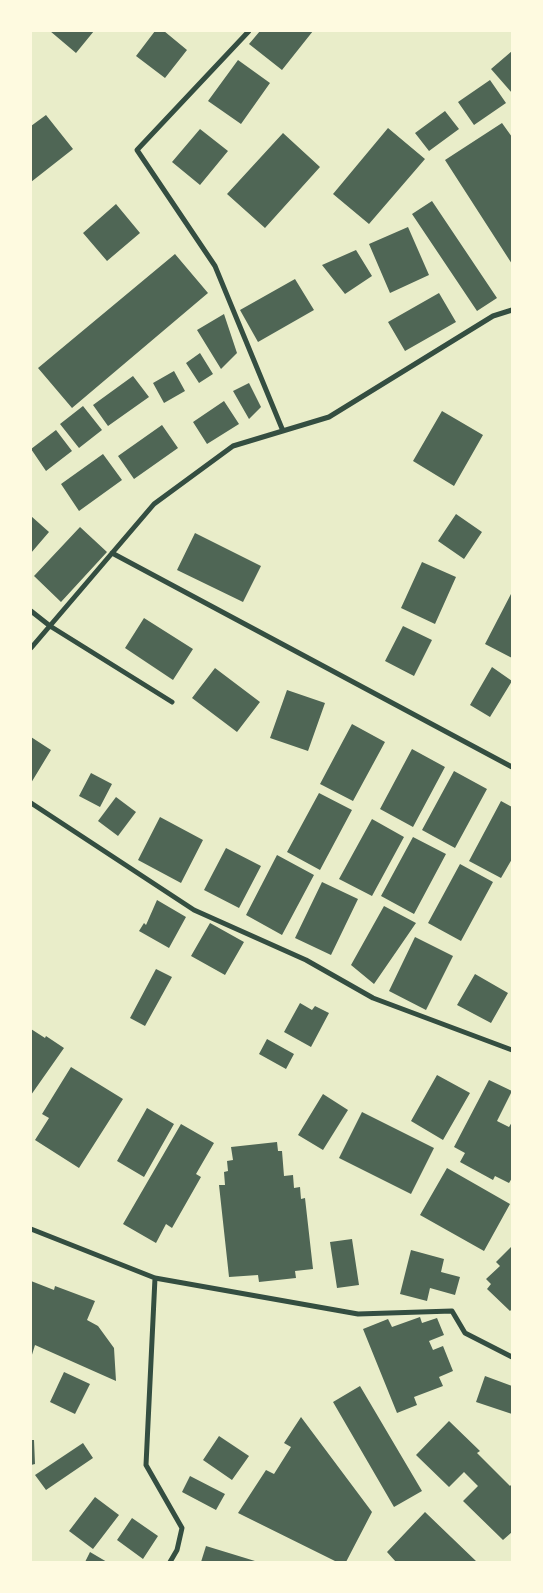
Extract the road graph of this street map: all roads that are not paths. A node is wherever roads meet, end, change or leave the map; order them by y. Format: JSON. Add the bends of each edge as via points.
{"nodes":[{"id":1,"x":249,"y":31,"type":"edge"},
{"id":2,"x":512,"y":310,"type":"edge"},
{"id":3,"x":283,"y":431,"type":"junction"},
{"id":4,"x":112,"y":553,"type":"junction"},
{"id":5,"x":31,"y":611,"type":"edge"},
{"id":6,"x":50,"y":626,"type":"junction"},
{"id":7,"x":31,"y":648,"type":"edge"},
{"id":8,"x":172,"y":702,"type":"dead end"},
{"id":9,"x":512,"y":767,"type":"edge"},
{"id":10,"x":31,"y":803,"type":"edge"},
{"id":11,"x":512,"y":1050,"type":"edge"},
{"id":12,"x":31,"y":1229,"type":"edge"},
{"id":13,"x":155,"y":1278,"type":"junction"},
{"id":14,"x":512,"y":1357,"type":"edge"},
{"id":15,"x":170,"y":1562,"type":"edge"}],
"edges":[{"from":1,"to":3,"type":"street","via":[[137,150],[215,266]]},
{"from":2,"to":3,"type":"street","via":[[493,316],[330,417]]},
{"from":3,"to":4,"type":"street","via":[[233,446],[154,504]]},
{"from":4,"to":6,"type":"street"},
{"from":4,"to":9,"type":"street"},
{"from":5,"to":6,"type":"street"},
{"from":6,"to":7,"type":"street"},
{"from":6,"to":8,"type":"street"},
{"from":10,"to":11,"type":"street","via":[[194,910],[306,960],[373,998]]},
{"from":12,"to":13,"type":"street"},
{"from":13,"to":14,"type":"street","via":[[358,1314],[452,1311],[465,1333]]},
{"from":13,"to":15,"type":"street","via":[[146,1465],[182,1528],[177,1550]]}]}
